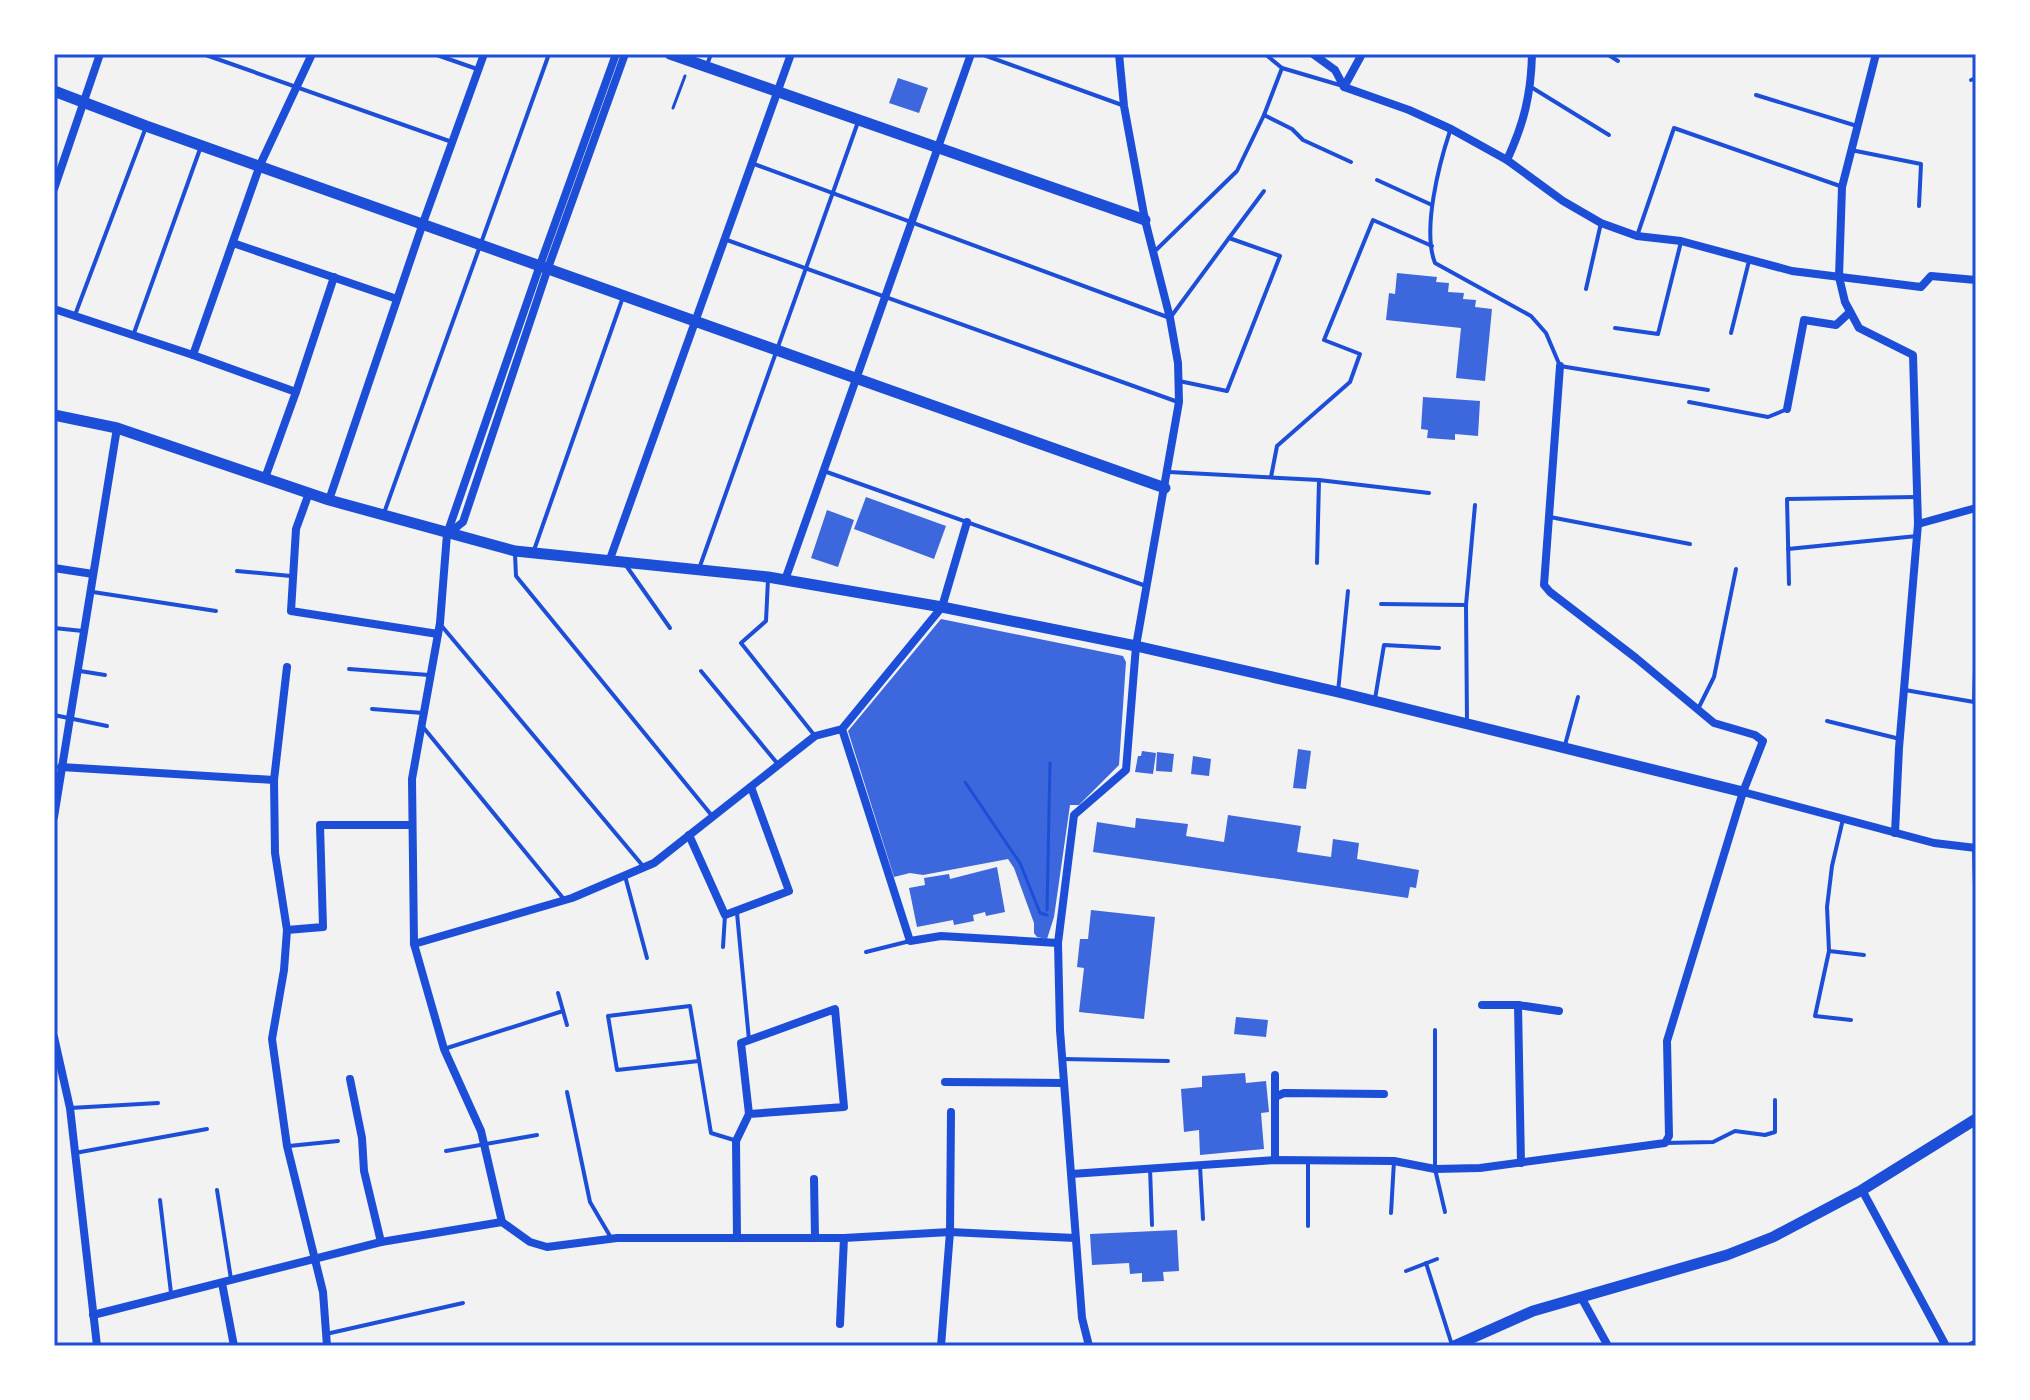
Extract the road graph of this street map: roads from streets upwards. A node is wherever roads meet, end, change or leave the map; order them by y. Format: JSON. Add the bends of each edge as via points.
{"nodes":[{"id":1,"x":100,"y":54,"type":"edge"},
{"id":2,"x":312,"y":54,"type":"edge"},
{"id":3,"x":484,"y":54,"type":"edge"},
{"id":4,"x":616,"y":54,"type":"edge"},
{"id":5,"x":625,"y":54,"type":"edge"},
{"id":6,"x":670,"y":54,"type":"edge"},
{"id":7,"x":791,"y":54,"type":"edge"},
{"id":8,"x":971,"y":54,"type":"edge"},
{"id":9,"x":1119,"y":54,"type":"edge"},
{"id":10,"x":1313,"y":54,"type":"edge"},
{"id":11,"x":1362,"y":54,"type":"edge"},
{"id":12,"x":1532,"y":54,"type":"edge"},
{"id":13,"x":1876,"y":54,"type":"edge"},
{"id":14,"x":1344,"y":87,"type":"junction"},
{"id":15,"x":54,"y":91,"type":"edge"},
{"id":16,"x":777,"y":92,"type":"junction"},
{"id":17,"x":85,"y":103,"type":"junction"},
{"id":18,"x":940,"y":148,"type":"junction"},
{"id":19,"x":1507,"y":160,"type":"junction"},
{"id":20,"x":260,"y":165,"type":"junction"},
{"id":21,"x":54,"y":189,"type":"edge"},
{"id":22,"x":1145,"y":220,"type":"junction"},
{"id":23,"x":423,"y":223,"type":"junction"},
{"id":24,"x":233,"y":243,"type":"junction"},
{"id":25,"x":544,"y":267,"type":"junction"},
{"id":26,"x":334,"y":277,"type":"junction"},
{"id":27,"x":1839,"y":277,"type":"junction"},
{"id":28,"x":1976,"y":280,"type":"edge"},
{"id":29,"x":397,"y":299,"type":"junction"},
{"id":30,"x":54,"y":309,"type":"edge"},
{"id":31,"x":1850,"y":312,"type":"junction"},
{"id":32,"x":696,"y":319,"type":"junction"},
{"id":33,"x":193,"y":355,"type":"junction"},
{"id":34,"x":1560,"y":366,"type":"road end"},
{"id":35,"x":857,"y":379,"type":"junction"},
{"id":36,"x":296,"y":392,"type":"junction"},
{"id":37,"x":1787,"y":409,"type":"road end"},
{"id":38,"x":54,"y":415,"type":"edge"},
{"id":39,"x":117,"y":428,"type":"junction"},
{"id":40,"x":265,"y":478,"type":"junction"},
{"id":41,"x":1165,"y":488,"type":"junction"},
{"id":42,"x":309,"y":493,"type":"junction"},
{"id":43,"x":329,"y":500,"type":"junction"},
{"id":44,"x":1976,"y":508,"type":"edge"},
{"id":45,"x":967,"y":522,"type":"road end"},
{"id":46,"x":1918,"y":524,"type":"junction"},
{"id":47,"x":447,"y":534,"type":"junction"},
{"id":48,"x":610,"y":559,"type":"junction"},
{"id":49,"x":54,"y":568,"type":"edge"},
{"id":50,"x":93,"y":574,"type":"junction"},
{"id":51,"x":785,"y":580,"type":"junction"},
{"id":52,"x":942,"y":607,"type":"junction"},
{"id":53,"x":438,"y":634,"type":"junction"},
{"id":54,"x":1136,"y":646,"type":"junction"},
{"id":55,"x":287,"y":667,"type":"dead end"},
{"id":56,"x":842,"y":729,"type":"junction"},
{"id":57,"x":58,"y":773,"type":"edge"},
{"id":58,"x":274,"y":780,"type":"junction"},
{"id":59,"x":751,"y":787,"type":"junction"},
{"id":60,"x":1743,"y":792,"type":"junction"},
{"id":61,"x":54,"y":817,"type":"edge"},
{"id":62,"x":411,"y":825,"type":"junction"},
{"id":63,"x":1895,"y":833,"type":"junction"},
{"id":64,"x":689,"y":835,"type":"junction"},
{"id":65,"x":1975,"y":848,"type":"edge"},
{"id":66,"x":287,"y":930,"type":"junction"},
{"id":67,"x":1058,"y":943,"type":"junction"},
{"id":68,"x":414,"y":944,"type":"junction"},
{"id":69,"x":1482,"y":1005,"type":"dead end"},
{"id":70,"x":1518,"y":1005,"type":"junction"},
{"id":71,"x":1559,"y":1011,"type":"dead end"},
{"id":72,"x":54,"y":1037,"type":"edge"},
{"id":73,"x":1275,"y":1075,"type":"dead end"},
{"id":74,"x":350,"y":1079,"type":"dead end"},
{"id":75,"x":945,"y":1082,"type":"dead end"},
{"id":76,"x":1064,"y":1083,"type":"junction"},
{"id":77,"x":1384,"y":1094,"type":"dead end"},
{"id":78,"x":1275,"y":1097,"type":"junction"},
{"id":79,"x":951,"y":1112,"type":"dead end"},
{"id":80,"x":749,"y":1114,"type":"junction"},
{"id":81,"x":1976,"y":1119,"type":"edge"},
{"id":82,"x":1275,"y":1160,"type":"junction"},
{"id":83,"x":1521,"y":1163,"type":"junction"},
{"id":84,"x":1071,"y":1174,"type":"junction"},
{"id":85,"x":814,"y":1179,"type":"dead end"},
{"id":86,"x":1862,"y":1190,"type":"junction"},
{"id":87,"x":502,"y":1222,"type":"junction"},
{"id":88,"x":950,"y":1232,"type":"junction"},
{"id":89,"x":737,"y":1238,"type":"junction"},
{"id":90,"x":815,"y":1238,"type":"junction"},
{"id":91,"x":844,"y":1238,"type":"junction"},
{"id":92,"x":1075,"y":1238,"type":"junction"},
{"id":93,"x":381,"y":1242,"type":"junction"},
{"id":94,"x":316,"y":1259,"type":"junction"},
{"id":95,"x":226,"y":1282,"type":"junction"},
{"id":96,"x":1581,"y":1297,"type":"junction"},
{"id":97,"x":93,"y":1315,"type":"junction"},
{"id":98,"x":840,"y":1324,"type":"dead end"},
{"id":99,"x":97,"y":1346,"type":"edge"},
{"id":100,"x":234,"y":1346,"type":"edge"},
{"id":101,"x":327,"y":1346,"type":"edge"},
{"id":102,"x":941,"y":1346,"type":"edge"},
{"id":103,"x":1089,"y":1346,"type":"edge"},
{"id":104,"x":1453,"y":1346,"type":"edge"},
{"id":105,"x":1608,"y":1346,"type":"edge"},
{"id":106,"x":1946,"y":1346,"type":"edge"}],
"edges":[{"from":1,"to":17,"type":"street"},
{"from":2,"to":20,"type":"street"},
{"from":3,"to":23,"type":"street"},
{"from":4,"to":25,"type":"street"},
{"from":5,"to":25,"type":"street"},
{"from":6,"to":16,"type":"street"},
{"from":7,"to":16,"type":"street"},
{"from":8,"to":18,"type":"street"},
{"from":9,"to":22,"type":"street"},
{"from":10,"to":14,"type":"street","via":[[1335,70]]},
{"from":11,"to":14,"type":"street"},
{"from":12,"to":19,"type":"street","via":[[1523,124]]},
{"from":13,"to":27,"type":"street","via":[[1842,187]]},
{"from":14,"to":19,"type":"street","via":[[1409,110]]},
{"from":15,"to":17,"type":"street"},
{"from":16,"to":18,"type":"street"},
{"from":16,"to":32,"type":"street"},
{"from":17,"to":20,"type":"street"},
{"from":17,"to":21,"type":"street"},
{"from":18,"to":22,"type":"street"},
{"from":18,"to":35,"type":"street"},
{"from":19,"to":27,"type":"street","via":[[1563,201],[1637,236]]},
{"from":20,"to":23,"type":"street"},
{"from":20,"to":24,"type":"street"},
{"from":22,"to":41,"type":"street","via":[[1170,318],[1178,381]]},
{"from":23,"to":25,"type":"street"},
{"from":23,"to":29,"type":"street"},
{"from":24,"to":26,"type":"street"},
{"from":24,"to":33,"type":"street"},
{"from":25,"to":32,"type":"street"},
{"from":25,"to":47,"type":"street","via":[[463,522]]},
{"from":26,"to":29,"type":"street"},
{"from":26,"to":36,"type":"street"},
{"from":27,"to":28,"type":"street","via":[[1921,287],[1931,276]]},
{"from":27,"to":31,"type":"street"},
{"from":29,"to":43,"type":"street"},
{"from":30,"to":33,"type":"street"},
{"from":31,"to":37,"type":"street","via":[[1836,325],[1804,320]]},
{"from":31,"to":46,"type":"street","via":[[1859,328],[1913,355]]},
{"from":32,"to":35,"type":"street"},
{"from":32,"to":48,"type":"street"},
{"from":33,"to":36,"type":"street"},
{"from":34,"to":60,"type":"street","via":[[1544,585],[1697,711],[1763,741]]},
{"from":35,"to":41,"type":"street"},
{"from":35,"to":51,"type":"street"},
{"from":36,"to":40,"type":"street"},
{"from":38,"to":39,"type":"street"},
{"from":39,"to":40,"type":"street"},
{"from":39,"to":50,"type":"street"},
{"from":40,"to":42,"type":"street"},
{"from":41,"to":54,"type":"street"},
{"from":42,"to":43,"type":"street"},
{"from":42,"to":53,"type":"street","via":[[296,529],[291,611]]},
{"from":43,"to":47,"type":"street"},
{"from":44,"to":46,"type":"street"},
{"from":45,"to":52,"type":"street"},
{"from":46,"to":63,"type":"street"},
{"from":47,"to":48,"type":"street","via":[[515,551]]},
{"from":47,"to":53,"type":"street"},
{"from":48,"to":51,"type":"street"},
{"from":49,"to":50,"type":"street"},
{"from":50,"to":57,"type":"street"},
{"from":51,"to":52,"type":"street"},
{"from":52,"to":54,"type":"street"},
{"from":52,"to":56,"type":"street"},
{"from":53,"to":62,"type":"street","via":[[412,779]]},
{"from":54,"to":60,"type":"street"},
{"from":54,"to":67,"type":"street","via":[[1126,770],[1074,815]]},
{"from":55,"to":58,"type":"street"},
{"from":56,"to":59,"type":"street","via":[[815,736]]},
{"from":56,"to":67,"type":"street","via":[[910,941],[941,936]]},
{"from":57,"to":58,"type":"street"},
{"from":57,"to":61,"type":"street"},
{"from":58,"to":66,"type":"street","via":[[275,853]]},
{"from":59,"to":64,"type":"street"},
{"from":59,"to":64,"type":"street","via":[[789,891],[725,915]]},
{"from":60,"to":63,"type":"street"},
{"from":60,"to":83,"type":"street","via":[[1667,1041],[1665,1143]]},
{"from":62,"to":66,"type":"street","via":[[320,825],[323,927]]},
{"from":62,"to":68,"type":"street"},
{"from":63,"to":65,"type":"street"},
{"from":64,"to":68,"type":"street","via":[[625,876],[564,900]]},
{"from":66,"to":94,"type":"street","via":[[272,1039],[287,1146]]},
{"from":67,"to":76,"type":"street"},
{"from":68,"to":87,"type":"street","via":[[444,1049],[481,1131]]},
{"from":69,"to":70,"type":"street"},
{"from":70,"to":71,"type":"street"},
{"from":70,"to":83,"type":"street"},
{"from":72,"to":97,"type":"street","via":[[70,1108]]},
{"from":73,"to":78,"type":"street"},
{"from":74,"to":93,"type":"street"},
{"from":75,"to":76,"type":"street"},
{"from":76,"to":84,"type":"street"},
{"from":77,"to":78,"type":"street"},
{"from":78,"to":82,"type":"street"},
{"from":79,"to":88,"type":"street"},
{"from":80,"to":80,"type":"street","via":[[741,1043],[835,1009],[844,1107]]},
{"from":80,"to":89,"type":"street","via":[[736,1141]]},
{"from":81,"to":86,"type":"street"},
{"from":82,"to":83,"type":"street","via":[[1394,1161],[1435,1169]]},
{"from":82,"to":84,"type":"street"},
{"from":84,"to":92,"type":"street"},
{"from":85,"to":90,"type":"street"},
{"from":86,"to":96,"type":"street","via":[[1752,1246]]},
{"from":86,"to":106,"type":"street"},
{"from":87,"to":89,"type":"street","via":[[547,1247],[611,1238]]},
{"from":87,"to":93,"type":"street"},
{"from":88,"to":91,"type":"street"},
{"from":88,"to":92,"type":"street"},
{"from":88,"to":102,"type":"street"},
{"from":89,"to":90,"type":"street"},
{"from":90,"to":91,"type":"street"},
{"from":91,"to":98,"type":"street"},
{"from":92,"to":103,"type":"street"},
{"from":93,"to":94,"type":"street"},
{"from":94,"to":95,"type":"street"},
{"from":94,"to":101,"type":"street"},
{"from":95,"to":97,"type":"street"},
{"from":95,"to":100,"type":"street"},
{"from":96,"to":104,"type":"street","via":[[1533,1311]]},
{"from":96,"to":105,"type":"street"},
{"from":97,"to":99,"type":"street"}]}
